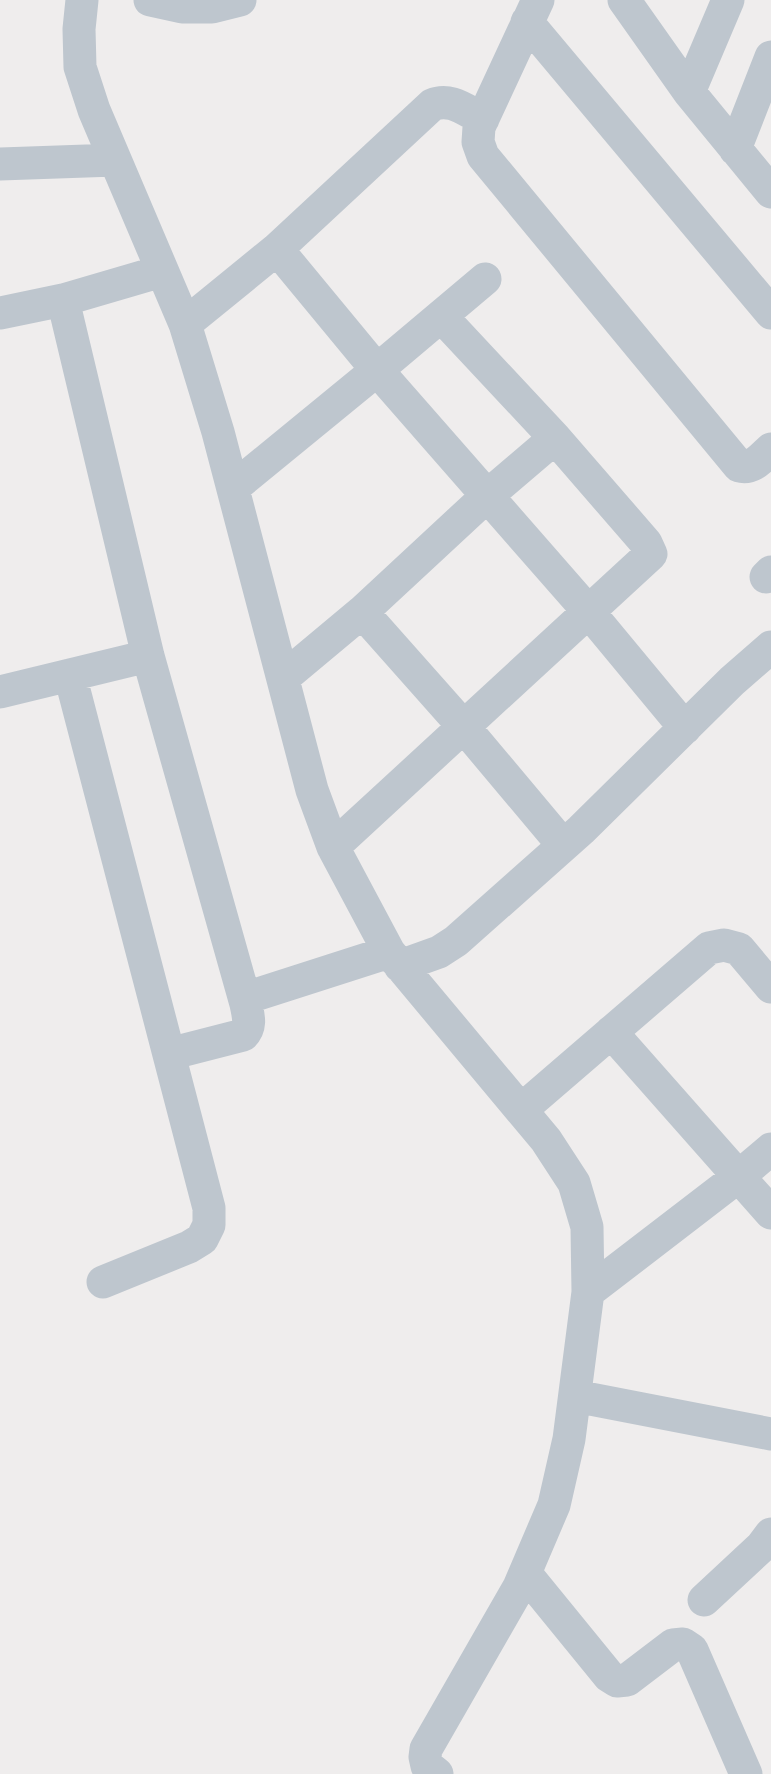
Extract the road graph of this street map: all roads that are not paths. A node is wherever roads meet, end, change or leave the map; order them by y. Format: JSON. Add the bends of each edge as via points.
{"nodes":[{"id":1,"x":82,"y":0,"type":"edge"},
{"id":2,"x":150,"y":0,"type":"edge"},
{"id":3,"x":240,"y":0,"type":"edge"},
{"id":4,"x":624,"y":0,"type":"edge"},
{"id":5,"x":728,"y":0,"type":"edge"},
{"id":6,"x":533,"y":11,"type":"edge"},
{"id":7,"x":771,"y":57,"type":"edge"},
{"id":8,"x":689,"y":92,"type":"junction"},
{"id":9,"x":483,"y":119,"type":"junction"},
{"id":10,"x":735,"y":148,"type":"junction"},
{"id":11,"x":115,"y":160,"type":"junction"},
{"id":12,"x":0,"y":164,"type":"edge"},
{"id":13,"x":771,"y":192,"type":"edge"},
{"id":14,"x":277,"y":249,"type":"junction"},
{"id":15,"x":162,"y":271,"type":"junction"},
{"id":16,"x":485,"y":279,"type":"dead end"},
{"id":17,"x":63,"y":300,"type":"junction"},
{"id":18,"x":0,"y":313,"type":"edge"},
{"id":19,"x":771,"y":313,"type":"edge"},
{"id":20,"x":441,"y":316,"type":"junction"},
{"id":21,"x":184,"y":324,"type":"junction"},
{"id":22,"x":377,"y":370,"type":"junction"},
{"id":23,"x":555,"y":438,"type":"junction"},
{"id":24,"x":771,"y":449,"type":"edge"},
{"id":25,"x":233,"y":488,"type":"junction"},
{"id":26,"x":487,"y":496,"type":"junction"},
{"id":27,"x":588,"y":611,"type":"junction"},
{"id":28,"x":362,"y":612,"type":"junction"},
{"id":29,"x":771,"y":648,"type":"edge"},
{"id":30,"x":148,"y":656,"type":"junction"},
{"id":31,"x":70,"y":675,"type":"junction"},
{"id":32,"x":283,"y":678,"type":"junction"},
{"id":33,"x":0,"y":692,"type":"edge"},
{"id":34,"x":464,"y":727,"type":"junction"},
{"id":35,"x":685,"y":728,"type":"junction"},
{"id":36,"x":563,"y":845,"type":"junction"},
{"id":37,"x":333,"y":847,"type":"junction"},
{"id":38,"x":395,"y":959,"type":"junction"},
{"id":39,"x":771,"y":987,"type":"edge"},
{"id":40,"x":246,"y":1004,"type":"junction"},
{"id":41,"x":611,"y":1032,"type":"junction"},
{"id":42,"x":169,"y":1054,"type":"junction"},
{"id":43,"x":520,"y":1110,"type":"junction"},
{"id":44,"x":771,"y":1149,"type":"edge"},
{"id":45,"x":739,"y":1176,"type":"junction"},
{"id":46,"x":771,"y":1213,"type":"edge"},
{"id":47,"x":103,"y":1282,"type":"dead end"},
{"id":48,"x":588,"y":1292,"type":"junction"},
{"id":49,"x":574,"y":1396,"type":"junction"},
{"id":50,"x":771,"y":1434,"type":"edge"},
{"id":51,"x":768,"y":1545,"type":"edge"},
{"id":52,"x":525,"y":1573,"type":"junction"},
{"id":53,"x":704,"y":1600,"type":"dead end"},
{"id":54,"x":437,"y":1774,"type":"edge"},
{"id":55,"x":746,"y":1774,"type":"edge"}],
"edges":[{"from":1,"to":11,"type":"street","via":[[81,67]]},
{"from":2,"to":3,"type":"street","via":[[182,7],[212,7]]},
{"from":4,"to":8,"type":"street"},
{"from":5,"to":8,"type":"street"},
{"from":6,"to":9,"type":"street"},
{"from":6,"to":19,"type":"street"},
{"from":7,"to":10,"type":"street"},
{"from":8,"to":10,"type":"street"},
{"from":9,"to":14,"type":"street","via":[[451,103],[441,101],[432,105]]},
{"from":9,"to":24,"type":"street","via":[[478,142],[483,156],[740,466],[752,466]]},
{"from":10,"to":13,"type":"street"},
{"from":11,"to":12,"type":"street"},
{"from":11,"to":15,"type":"street"},
{"from":14,"to":21,"type":"street"},
{"from":14,"to":22,"type":"street"},
{"from":15,"to":17,"type":"street"},
{"from":15,"to":21,"type":"street"},
{"from":16,"to":20,"type":"street"},
{"from":17,"to":18,"type":"street"},
{"from":17,"to":30,"type":"street"},
{"from":20,"to":22,"type":"street"},
{"from":20,"to":23,"type":"street"},
{"from":21,"to":25,"type":"street"},
{"from":22,"to":25,"type":"street"},
{"from":22,"to":26,"type":"street"},
{"from":23,"to":26,"type":"street"},
{"from":23,"to":27,"type":"street","via":[[651,554]]},
{"from":25,"to":32,"type":"street"},
{"from":26,"to":27,"type":"street"},
{"from":26,"to":28,"type":"street"},
{"from":27,"to":34,"type":"street"},
{"from":27,"to":35,"type":"street"},
{"from":28,"to":32,"type":"street"},
{"from":28,"to":34,"type":"street"},
{"from":29,"to":35,"type":"street"},
{"from":30,"to":31,"type":"street"},
{"from":30,"to":40,"type":"street"},
{"from":31,"to":33,"type":"street"},
{"from":31,"to":42,"type":"street"},
{"from":32,"to":37,"type":"street","via":[[312,790]]},
{"from":34,"to":36,"type":"street"},
{"from":34,"to":37,"type":"street"},
{"from":35,"to":36,"type":"street"},
{"from":36,"to":38,"type":"street","via":[[456,941],[439,952]]},
{"from":37,"to":38,"type":"street"},
{"from":38,"to":40,"type":"street","via":[[255,995]]},
{"from":38,"to":43,"type":"street"},
{"from":39,"to":41,"type":"street","via":[[739,949],[724,945],[709,948]]},
{"from":40,"to":42,"type":"street","via":[[249,1026],[243,1035]]},
{"from":41,"to":43,"type":"street"},
{"from":41,"to":45,"type":"street"},
{"from":42,"to":47,"type":"street","via":[[209,1208],[209,1225],[202,1239],[189,1247]]},
{"from":43,"to":48,"type":"street","via":[[574,1182],[587,1227]]},
{"from":44,"to":45,"type":"street"},
{"from":45,"to":46,"type":"street"},
{"from":45,"to":48,"type":"street"},
{"from":48,"to":49,"type":"street"},
{"from":49,"to":50,"type":"street"},
{"from":49,"to":52,"type":"street","via":[[554,1505]]},
{"from":51,"to":53,"type":"street"},
{"from":52,"to":54,"type":"street","via":[[426,1749],[427,1766]]},
{"from":52,"to":55,"type":"street","via":[[617,1681],[627,1680],[673,1645],[683,1644],[692,1650]]}]}
